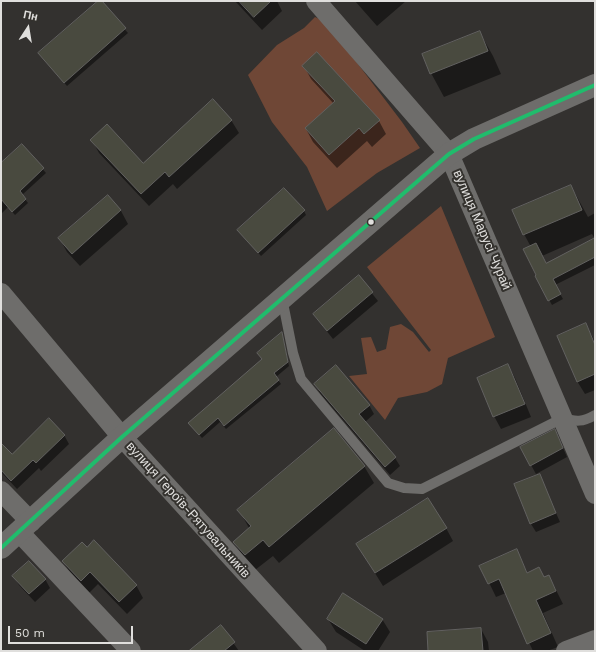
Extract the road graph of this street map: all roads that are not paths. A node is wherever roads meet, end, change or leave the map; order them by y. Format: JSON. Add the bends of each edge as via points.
{"nodes":[{"id":1,"x":316,"y":1,"type":"edge"},
{"id":2,"x":595,"y":85,"type":"edge"},
{"id":3,"x":449,"y":154,"type":"junction"},
{"id":4,"x":1,"y":293,"type":"edge"},
{"id":5,"x":282,"y":298,"type":"junction"},
{"id":6,"x":595,"y":415,"type":"edge"},
{"id":7,"x":562,"y":418,"type":"junction"},
{"id":8,"x":122,"y":437,"type":"junction"},
{"id":9,"x":1,"y":491,"type":"edge"},
{"id":10,"x":595,"y":494,"type":"edge"},
{"id":11,"x":25,"y":527,"type":"junction"},
{"id":12,"x":1,"y":548,"type":"edge"},
{"id":13,"x":595,"y":640,"type":"edge"},
{"id":14,"x":131,"y":651,"type":"edge"},
{"id":15,"x":317,"y":651,"type":"edge"},
{"id":16,"x":566,"y":651,"type":"edge"}],
"edges":[{"from":1,"to":3,"type":"street","name":"вулиця Марусі Чурай"},
{"from":2,"to":3,"type":"street","via":[[474,139]]},
{"from":3,"to":5,"type":"street"},
{"from":3,"to":7,"type":"street","name":"вулиця Марусі Чурай"},
{"from":4,"to":8,"type":"street","name":"вулиця Героїв-Рятувальників"},
{"from":5,"to":7,"type":"lane","via":[[301,379],[388,483],[404,488],[422,489]]},
{"from":5,"to":8,"type":"street"},
{"from":6,"to":7,"type":"lane","via":[[586,421],[574,422]]},
{"from":7,"to":10,"type":"street","name":"вулиця Марусі Чурай"},
{"from":8,"to":11,"type":"street"},
{"from":8,"to":15,"type":"street","name":"вулиця Героїв-Рятувальників"},
{"from":9,"to":11,"type":"street"},
{"from":11,"to":12,"type":"street"},
{"from":11,"to":14,"type":"street"},
{"from":13,"to":16,"type":"street"}]}
